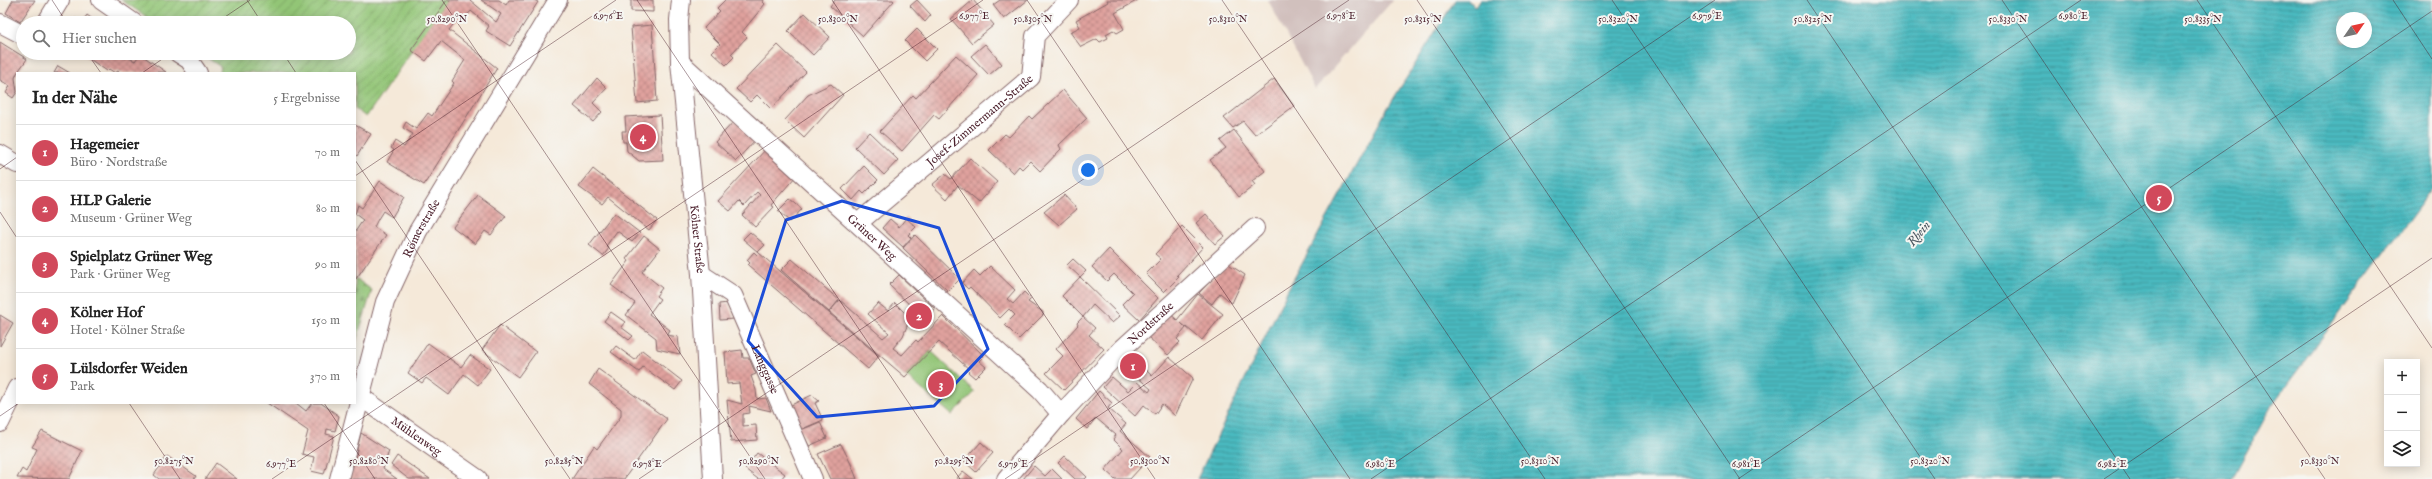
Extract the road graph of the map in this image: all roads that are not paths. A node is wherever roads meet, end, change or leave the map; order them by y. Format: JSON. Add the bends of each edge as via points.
{"nodes":[{"id":1,"x":60,"y":0,"type":"edge"},
{"id":2,"x":101,"y":0,"type":"edge"},
{"id":3,"x":558,"y":0,"type":"edge"},
{"id":4,"x":681,"y":0,"type":"edge"},
{"id":5,"x":1069,"y":0,"type":"edge"},
{"id":6,"x":50,"y":16,"type":"edge"},
{"id":7,"x":124,"y":16,"type":"edge"},
{"id":8,"x":0,"y":23,"type":"edge"},
{"id":9,"x":16,"y":31,"type":"edge"},
{"id":10,"x":680,"y":62,"type":"junction"},
{"id":11,"x":0,"y":154,"type":"edge"},
{"id":12,"x":16,"y":163,"type":"edge"},
{"id":13,"x":858,"y":223,"type":"junction"},
{"id":14,"x":1255,"y":228,"type":"dead end"},
{"id":15,"x":701,"y":274,"type":"junction"},
{"id":16,"x":16,"y":390,"type":"edge"},
{"id":17,"x":357,"y":395,"type":"edge"},
{"id":18,"x":355,"y":404,"type":"edge"},
{"id":19,"x":1062,"y":414,"type":"junction"},
{"id":20,"x":0,"y":424,"type":"edge"},
{"id":21,"x":339,"y":479,"type":"edge"},
{"id":22,"x":478,"y":479,"type":"edge"},
{"id":23,"x":713,"y":479,"type":"edge"},
{"id":24,"x":813,"y":479,"type":"edge"},
{"id":25,"x":1006,"y":479,"type":"edge"}],
"edges":[{"from":1,"to":6,"type":"street"},
{"from":2,"to":7,"type":"street"},
{"from":3,"to":17,"type":"street","name":"Römerstraße","via":[[418,231],[385,302]]},
{"from":4,"to":10,"type":"street","name":"Kölner Straße"},
{"from":5,"to":13,"type":"street","name":"Josef-Zimmermann-Straße","via":[[1035,36],[1031,77]]},
{"from":8,"to":9,"type":"street"},
{"from":10,"to":13,"type":"street","name":"Grüner Weg"},
{"from":10,"to":15,"type":"street","name":"Kölner Straße"},
{"from":11,"to":12,"type":"street"},
{"from":13,"to":19,"type":"street","name":"Grüner Weg","via":[[1040,390]]},
{"from":14,"to":19,"type":"street","name":"Nordstraße","via":[[1122,349]]},
{"from":15,"to":23,"type":"street","name":"Kölner Straße"},
{"from":15,"to":24,"type":"street","name":"Langgasse","via":[[734,295]]},
{"from":16,"to":20,"type":"street"},
{"from":17,"to":22,"type":"street","name":"Mühlenweg"},
{"from":18,"to":21,"type":"street","name":"Römerstraße"},
{"from":19,"to":25,"type":"street","name":"Nordstraße"}]}
